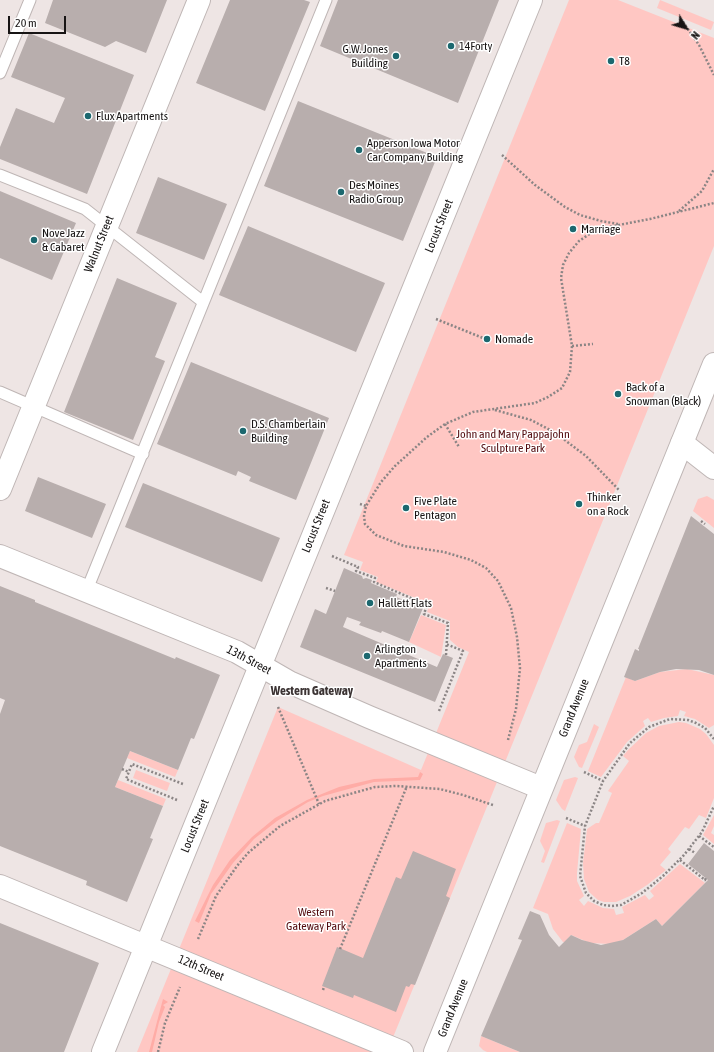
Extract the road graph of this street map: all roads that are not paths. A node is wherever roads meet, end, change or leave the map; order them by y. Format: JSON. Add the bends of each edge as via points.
{"nodes":[{"id":1,"x":30,"y":0,"type":"edge"},
{"id":2,"x":199,"y":0,"type":"edge"},
{"id":3,"x":326,"y":0,"type":"edge"},
{"id":4,"x":531,"y":0,"type":"edge"},
{"id":5,"x":0,"y":73,"type":"edge"},
{"id":6,"x":0,"y":175,"type":"edge"},
{"id":7,"x":107,"y":226,"type":"junction"},
{"id":8,"x":203,"y":302,"type":"junction"},
{"id":9,"x":714,"y":364,"type":"edge"},
{"id":10,"x":0,"y":392,"type":"edge"},
{"id":11,"x":34,"y":406,"type":"junction"},
{"id":12,"x":682,"y":443,"type":"junction"},
{"id":13,"x":143,"y":454,"type":"junction"},
{"id":14,"x":714,"y":468,"type":"edge"},
{"id":15,"x":0,"y":488,"type":"edge"},
{"id":16,"x":0,"y":556,"type":"edge"},
{"id":17,"x":86,"y":592,"type":"junction"},
{"id":18,"x":261,"y":664,"type":"junction"},
{"id":19,"x":541,"y":788,"type":"junction"},
{"id":20,"x":0,"y":886,"type":"edge"},
{"id":21,"x":147,"y":945,"type":"junction"},
{"id":22,"x":103,"y":1052,"type":"edge"},
{"id":23,"x":402,"y":1052,"type":"edge"},
{"id":24,"x":435,"y":1052,"type":"edge"}],
"edges":[{"from":1,"to":5,"type":"lane"},
{"from":2,"to":7,"type":"main road","name":"Walnut Street"},
{"from":3,"to":8,"type":"lane"},
{"from":4,"to":18,"type":"main road","name":"Locust Street"},
{"from":6,"to":7,"type":"lane","via":[[85,210]]},
{"from":7,"to":8,"type":"lane"},
{"from":7,"to":11,"type":"main road","name":"Walnut Street"},
{"from":8,"to":13,"type":"lane"},
{"from":9,"to":12,"type":"main road","name":"Grand Avenue"},
{"from":10,"to":11,"type":"lane"},
{"from":11,"to":13,"type":"lane"},
{"from":11,"to":15,"type":"main road","name":"Walnut Street"},
{"from":12,"to":14,"type":"main road"},
{"from":12,"to":19,"type":"main road","name":"Grand Avenue"},
{"from":13,"to":17,"type":"lane"},
{"from":16,"to":17,"type":"main road","name":"13th Street"},
{"from":17,"to":18,"type":"main road","name":"13th Street"},
{"from":18,"to":19,"type":"main road","name":"13th Street","via":[[289,682]]},
{"from":18,"to":21,"type":"main road","name":"Locust Street"},
{"from":19,"to":24,"type":"main road","name":"Grand Avenue"},
{"from":20,"to":21,"type":"main road","name":"12th Street"},
{"from":21,"to":22,"type":"main road","name":"Locust Street"},
{"from":21,"to":23,"type":"main road","name":"12th Street"}]}
